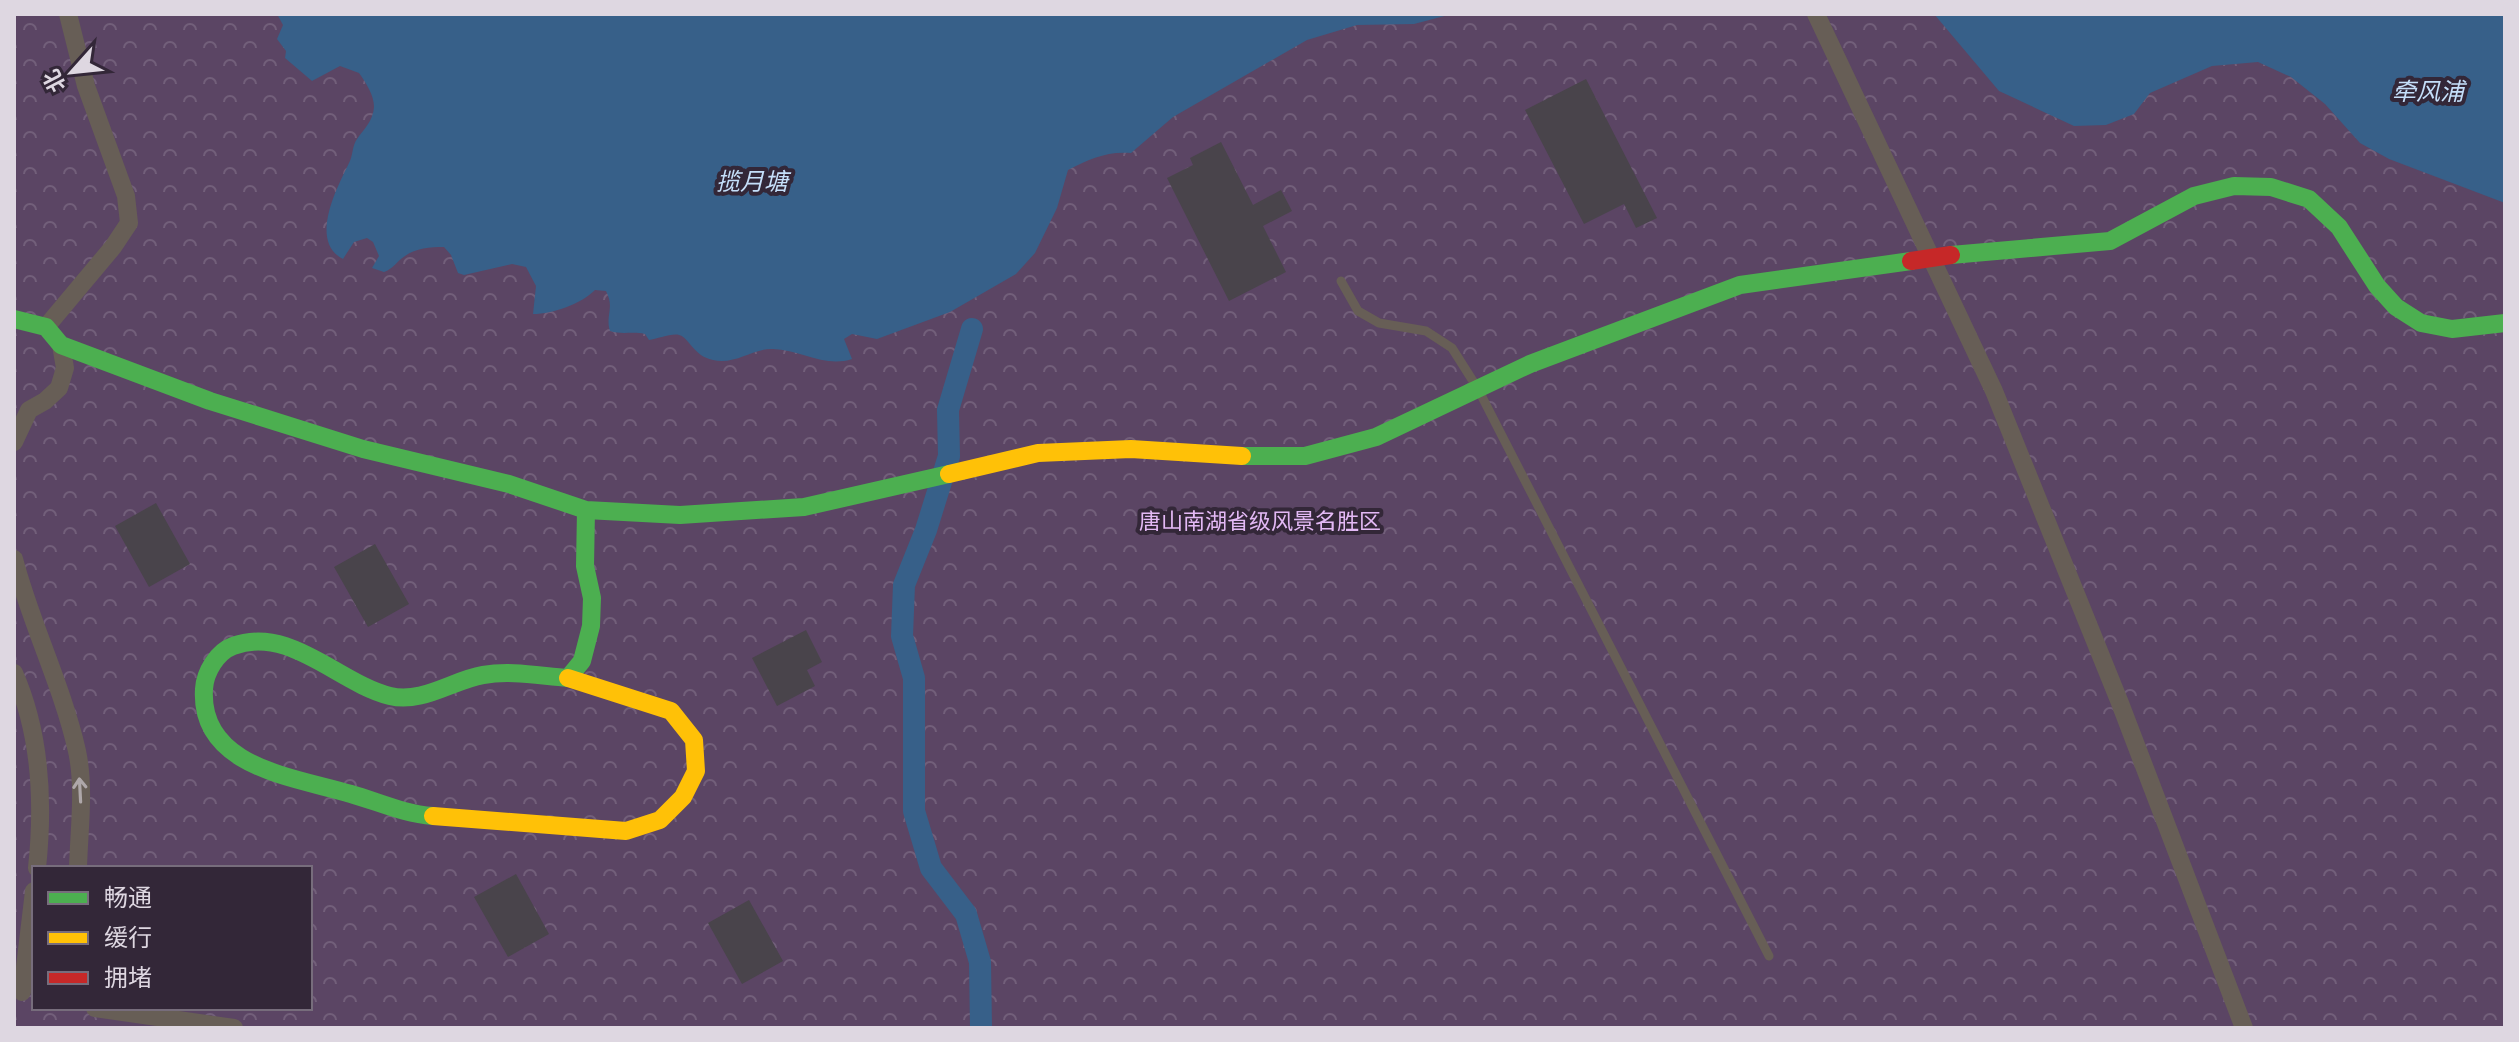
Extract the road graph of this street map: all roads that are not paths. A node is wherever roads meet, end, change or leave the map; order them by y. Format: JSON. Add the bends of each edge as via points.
{"nodes":[{"id":1,"x":68,"y":14,"type":"edge"},
{"id":2,"x":1816,"y":14,"type":"edge"},
{"id":3,"x":1341,"y":281,"type":"dead end"},
{"id":4,"x":14,"y":319,"type":"edge"},
{"id":5,"x":2505,"y":323,"type":"edge"},
{"id":6,"x":46,"y":327,"type":"junction"},
{"id":7,"x":61,"y":345,"type":"junction"},
{"id":8,"x":1478,"y":389,"type":"junction"},
{"id":9,"x":22,"y":410,"type":"edge"},
{"id":10,"x":14,"y":442,"type":"edge"},
{"id":11,"x":586,"y":510,"type":"junction"},
{"id":12,"x":14,"y":559,"type":"edge"},
{"id":13,"x":14,"y":673,"type":"edge"},
{"id":14,"x":568,"y":678,"type":"junction"},
{"id":15,"x":37,"y":866,"type":"edge"},
{"id":16,"x":78,"y":866,"type":"edge"},
{"id":17,"x":32,"y":909,"type":"edge"},
{"id":18,"x":1769,"y":956,"type":"dead end"},
{"id":19,"x":23,"y":992,"type":"edge"},
{"id":20,"x":109,"y":1010,"type":"edge"},
{"id":21,"x":234,"y":1028,"type":"edge"},
{"id":22,"x":2244,"y":1028,"type":"edge"}],
"edges":[{"from":1,"to":6,"type":"street","via":[[86,86],[126,196],[129,223]]},
{"from":2,"to":22,"type":"street","via":[[1994,391]]},
{"from":3,"to":8,"type":"lane","via":[[1358,311],[1379,323],[1426,331],[1452,348]]},
{"from":4,"to":6,"type":"street"},
{"from":5,"to":8,"type":"street","bridge":true,"via":[[2452,329],[2421,323],[2377,286],[2339,227],[2309,199],[2271,187],[2234,186],[2194,196],[2110,241],[1951,255],[1740,285],[1530,364]]},
{"from":6,"to":7,"type":"street"},
{"from":7,"to":9,"type":"street","via":[[65,368],[59,388],[45,401]]},
{"from":7,"to":11,"type":"street","via":[[210,401],[349,445],[509,484]]},
{"from":8,"to":11,"type":"street","via":[[1376,437],[1305,456],[1131,449],[1038,453],[804,507],[680,515]]},
{"from":8,"to":18,"type":"lane"},
{"from":9,"to":10,"type":"street"},
{"from":11,"to":14,"type":"street","via":[[591,626],[582,661]]},
{"from":16,"to":12,"type":"street","one_way":true,"via":[[78,755]]},
{"from":13,"to":15,"type":"street","via":[[40,775]]},
{"from":14,"to":14,"type":"street","via":[[482,675],[432,693],[392,698],[286,645],[259,640],[221,652],[205,682],[203,710],[212,730],[235,756],[394,810],[626,831],[660,820],[683,797],[696,771],[694,740],[671,711]]},
{"from":17,"to":19,"type":"street"},
{"from":20,"to":21,"type":"street"}]}
